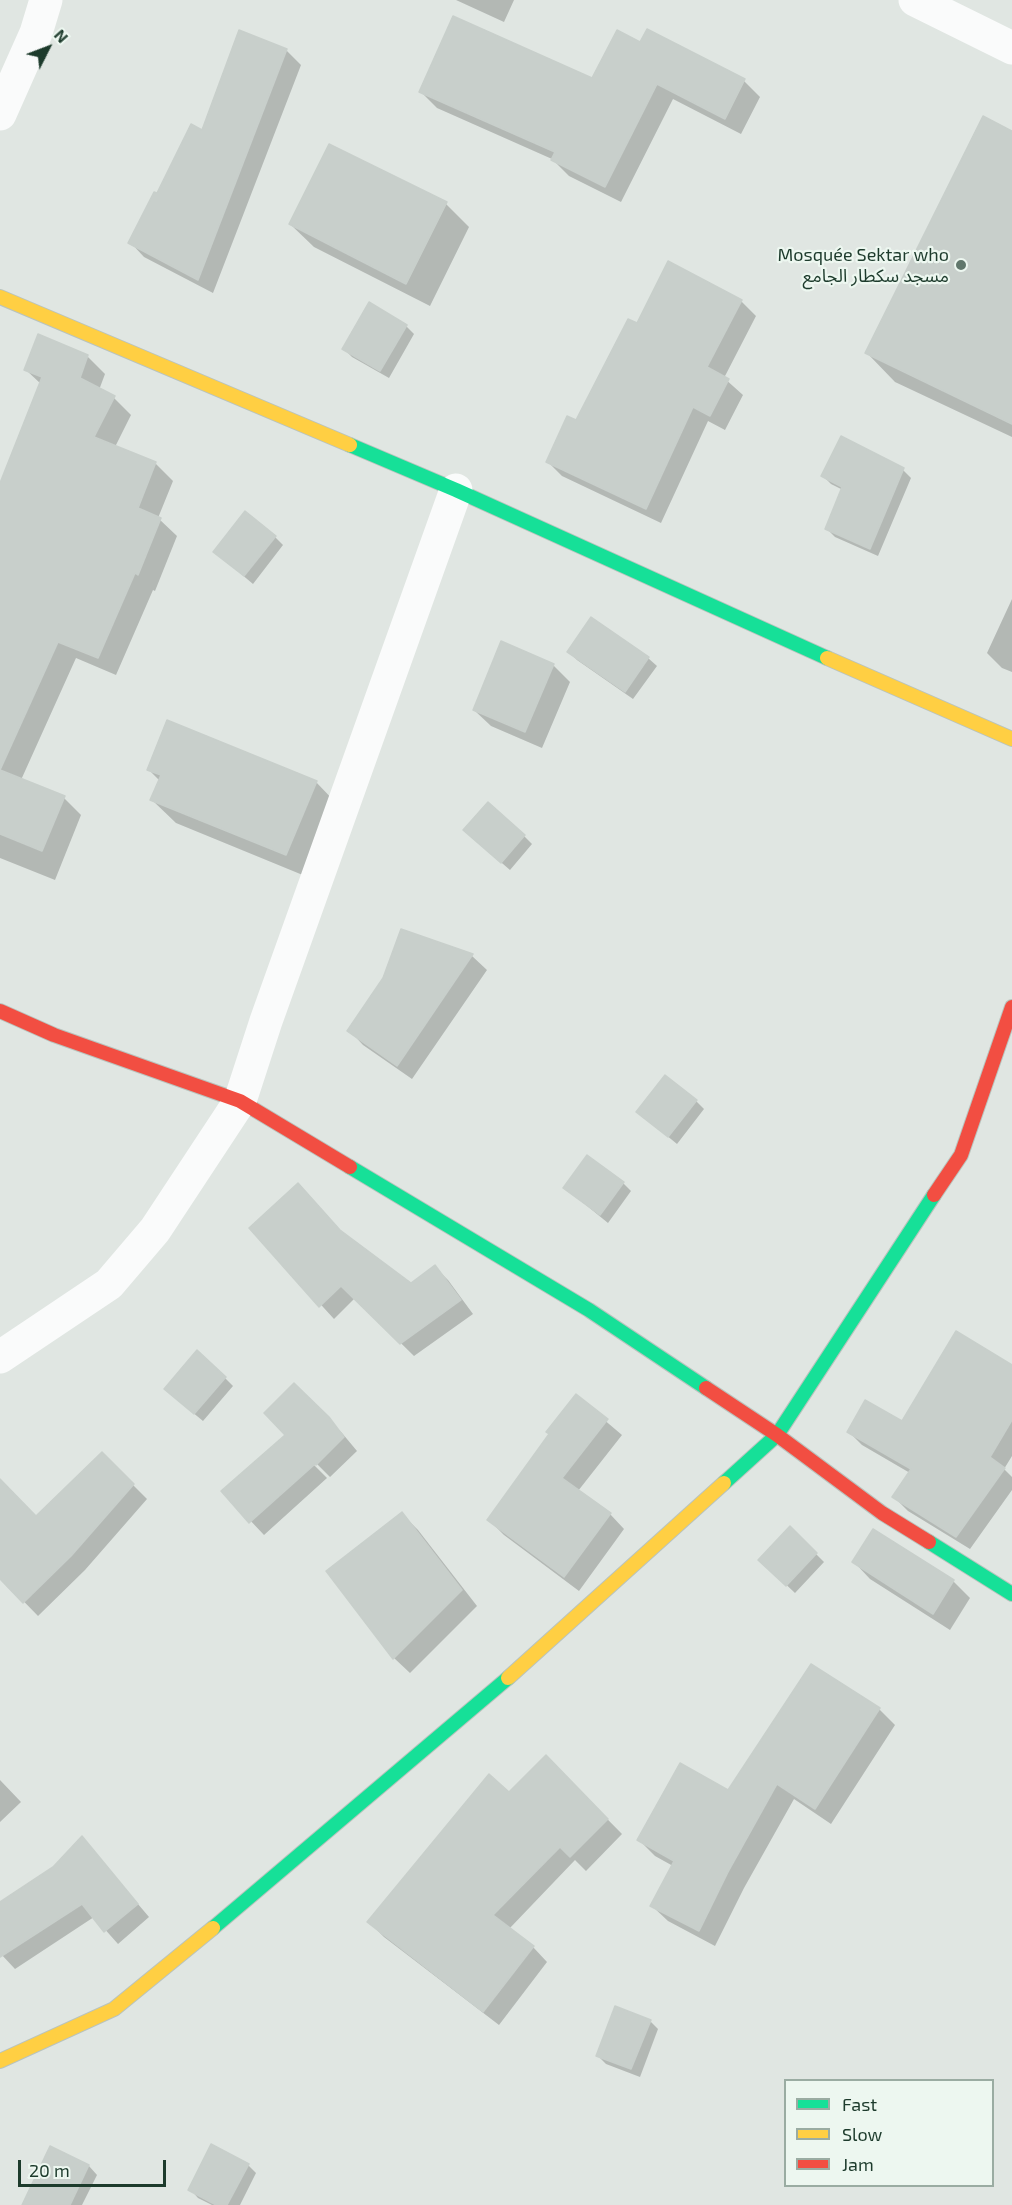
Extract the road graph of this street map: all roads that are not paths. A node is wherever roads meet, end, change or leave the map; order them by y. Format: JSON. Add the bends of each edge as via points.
{"nodes":[{"id":1,"x":46,"y":0,"type":"edge"},
{"id":2,"x":915,"y":0,"type":"edge"},
{"id":3,"x":1012,"y":48,"type":"edge"},
{"id":4,"x":0,"y":114,"type":"edge"},
{"id":5,"x":0,"y":297,"type":"edge"},
{"id":6,"x":456,"y":490,"type":"junction"},
{"id":7,"x":1012,"y":740,"type":"edge"},
{"id":8,"x":1012,"y":1007,"type":"edge"},
{"id":9,"x":0,"y":1011,"type":"edge"},
{"id":10,"x":240,"y":1101,"type":"junction"},
{"id":11,"x":0,"y":1357,"type":"edge"},
{"id":12,"x":777,"y":1435,"type":"junction"},
{"id":13,"x":1012,"y":1594,"type":"edge"},
{"id":14,"x":0,"y":2061,"type":"edge"}],
"edges":[{"from":1,"to":4,"type":"street","via":[[36,33]]},
{"from":2,"to":3,"type":"street"},
{"from":5,"to":6,"type":"street"},
{"from":6,"to":7,"type":"street"},
{"from":6,"to":10,"type":"street"},
{"from":8,"to":12,"type":"street","via":[[961,1155]]},
{"from":9,"to":10,"type":"street","via":[[54,1035]]},
{"from":10,"to":11,"type":"street","via":[[155,1230],[109,1284]]},
{"from":10,"to":12,"type":"street","via":[[589,1310]]},
{"from":12,"to":13,"type":"street","via":[[882,1513]]},
{"from":12,"to":14,"type":"street","via":[[543,1649],[114,2009]]}]}
